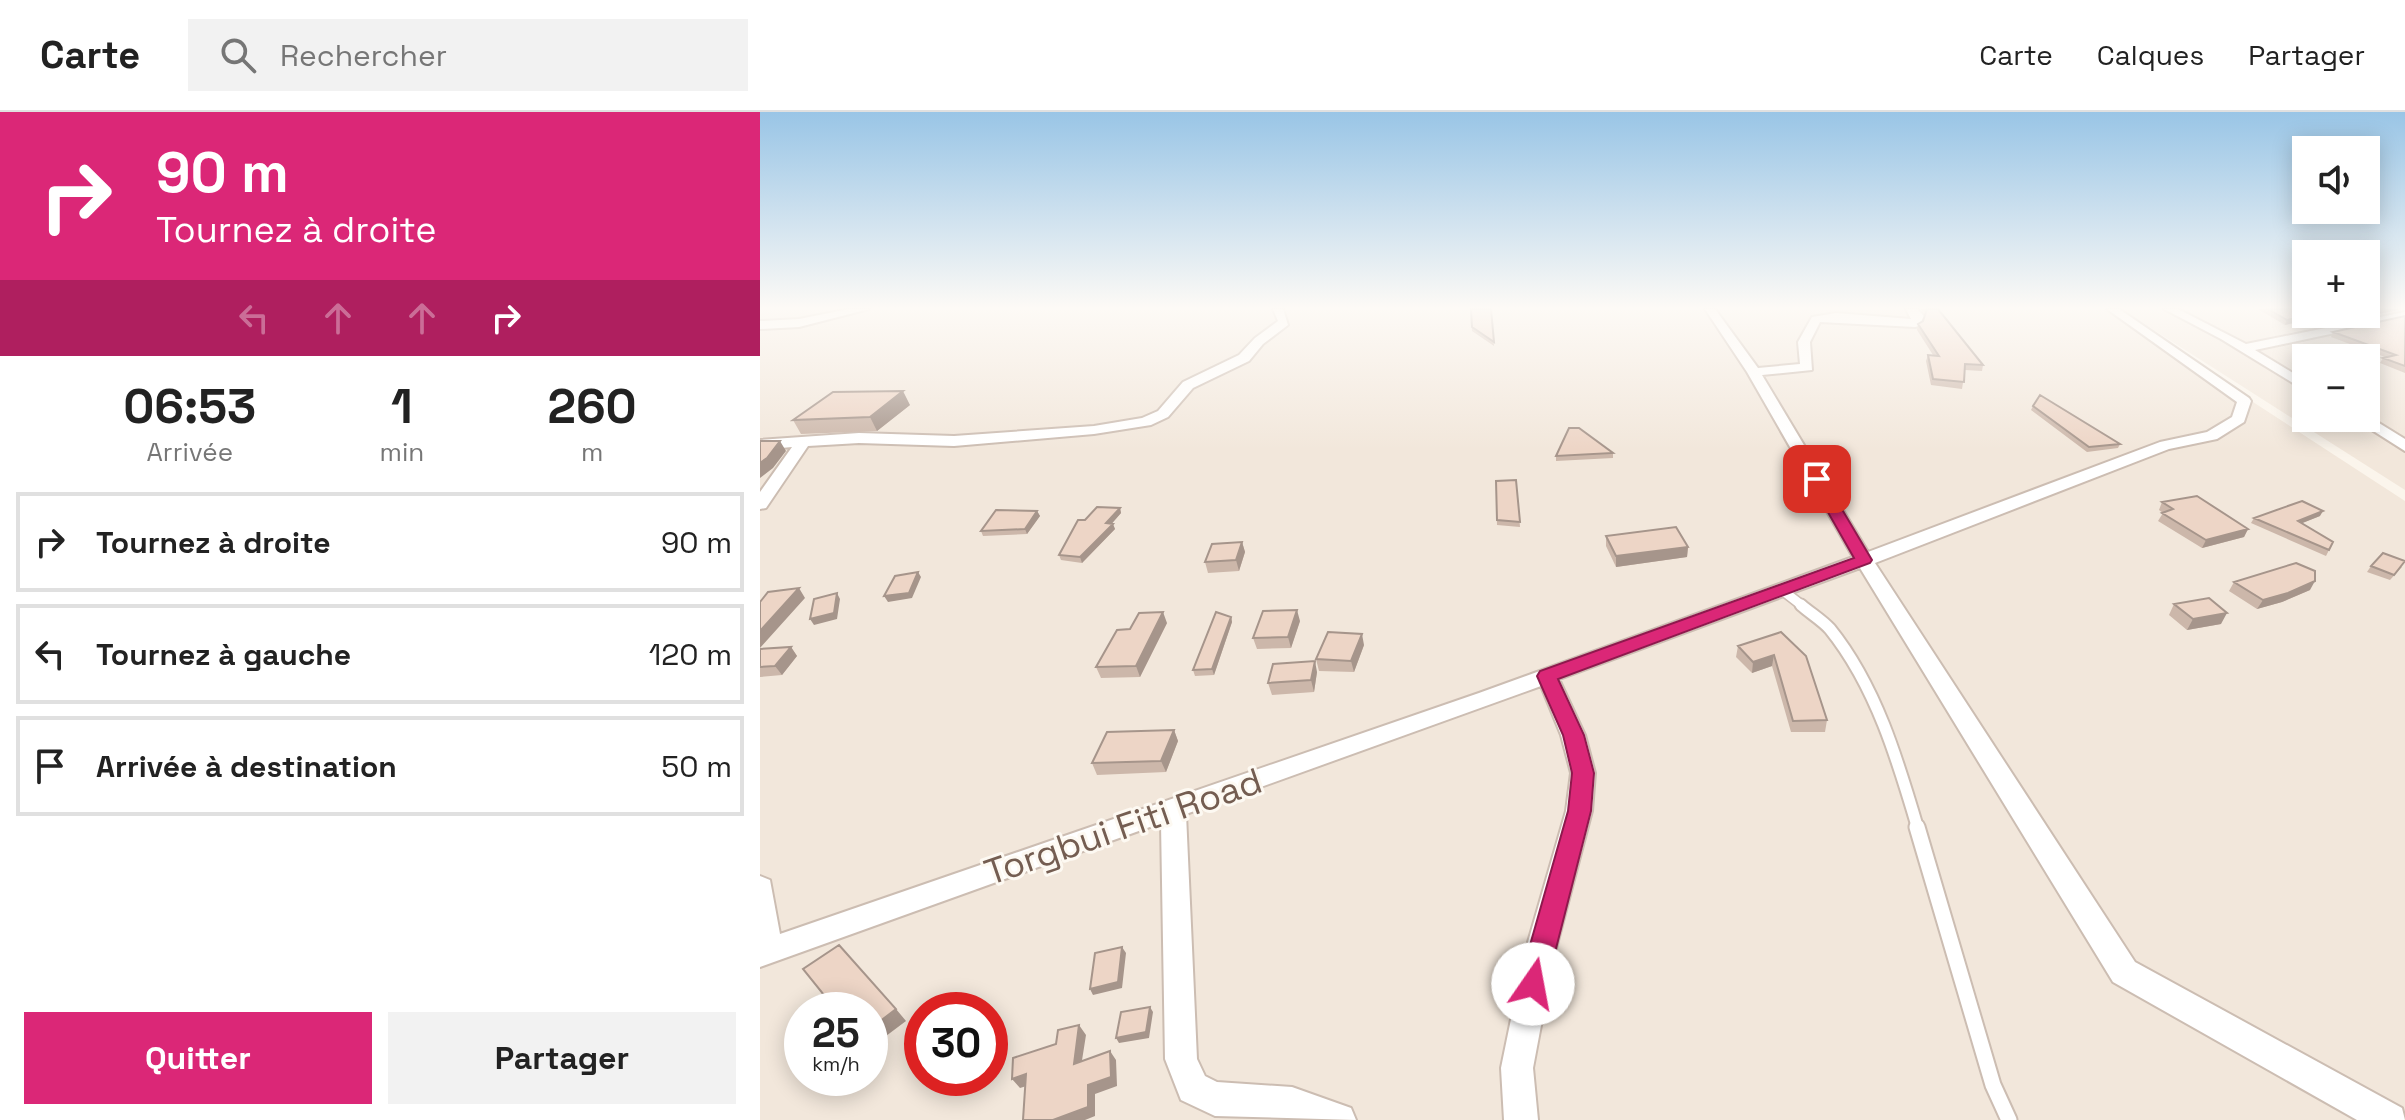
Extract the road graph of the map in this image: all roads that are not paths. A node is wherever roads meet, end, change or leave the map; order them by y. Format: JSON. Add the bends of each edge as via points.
{"nodes":[{"id":1,"x":1246,"y":356,"type":"edge"},
{"id":2,"x":1743,"y":356,"type":"edge"},
{"id":3,"x":1802,"y":356,"type":"edge"},
{"id":4,"x":2179,"y":356,"type":"edge"},
{"id":5,"x":2258,"y":356,"type":"edge"},
{"id":6,"x":1754,"y":372,"type":"junction"},
{"id":7,"x":2292,"y":378,"type":"edge"},
{"id":8,"x":2398,"y":433,"type":"edge"},
{"id":9,"x":803,"y":443,"type":"junction"},
{"id":10,"x":760,"y":445,"type":"edge"},
{"id":11,"x":2405,"y":446,"type":"edge"},
{"id":12,"x":760,"y":504,"type":"edge"},
{"id":13,"x":1864,"y":560,"type":"junction"},
{"id":14,"x":1782,"y":590,"type":"junction"},
{"id":15,"x":1547,"y":676,"type":"junction"},
{"id":16,"x":1173,"y":809,"type":"junction"},
{"id":17,"x":760,"y":888,"type":"edge"},
{"id":18,"x":764,"y":952,"type":"edge"},
{"id":19,"x":1216,"y":1109,"type":"edge"},
{"id":20,"x":1339,"y":1120,"type":"edge"},
{"id":21,"x":1521,"y":1120,"type":"edge"},
{"id":22,"x":2009,"y":1120,"type":"edge"},
{"id":23,"x":2390,"y":1120,"type":"edge"}],
"edges":[{"from":1,"to":9,"type":"street","via":[[1188,385],[1163,414],[1146,422],[954,441],[859,438]]},
{"from":2,"to":6,"type":"street"},
{"from":3,"to":6,"type":"street","via":[[1807,367]]},
{"from":4,"to":13,"type":"street","name":"Torgbui Fiti Road","via":[[2244,401],[2239,419],[2212,436],[2165,445]]},
{"from":5,"to":7,"type":"street"},
{"from":6,"to":13,"type":"street"},
{"from":8,"to":11,"type":"street"},
{"from":9,"to":10,"type":"street"},
{"from":9,"to":12,"type":"street"},
{"from":13,"to":14,"type":"street","name":"Torgbui Fiti Road"},
{"from":13,"to":23,"type":"street","via":[[2124,972]]},
{"from":14,"to":15,"type":"street","name":"Torgbui Fiti Road"},
{"from":14,"to":22,"type":"lane","via":[[1829,628],[1869,691],[1902,775],[1993,1085]]},
{"from":15,"to":16,"type":"street","name":"Torgbui Fiti Road"},
{"from":15,"to":21,"type":"street","via":[[1583,773],[1579,811],[1539,956],[1517,1068]]},
{"from":16,"to":18,"type":"street","name":"Torgbui Fiti Road"},
{"from":16,"to":19,"type":"street","via":[[1181,1059],[1193,1088]]},
{"from":17,"to":18,"type":"street"},
{"from":19,"to":20,"type":"street","via":[[1292,1104]]}]}
